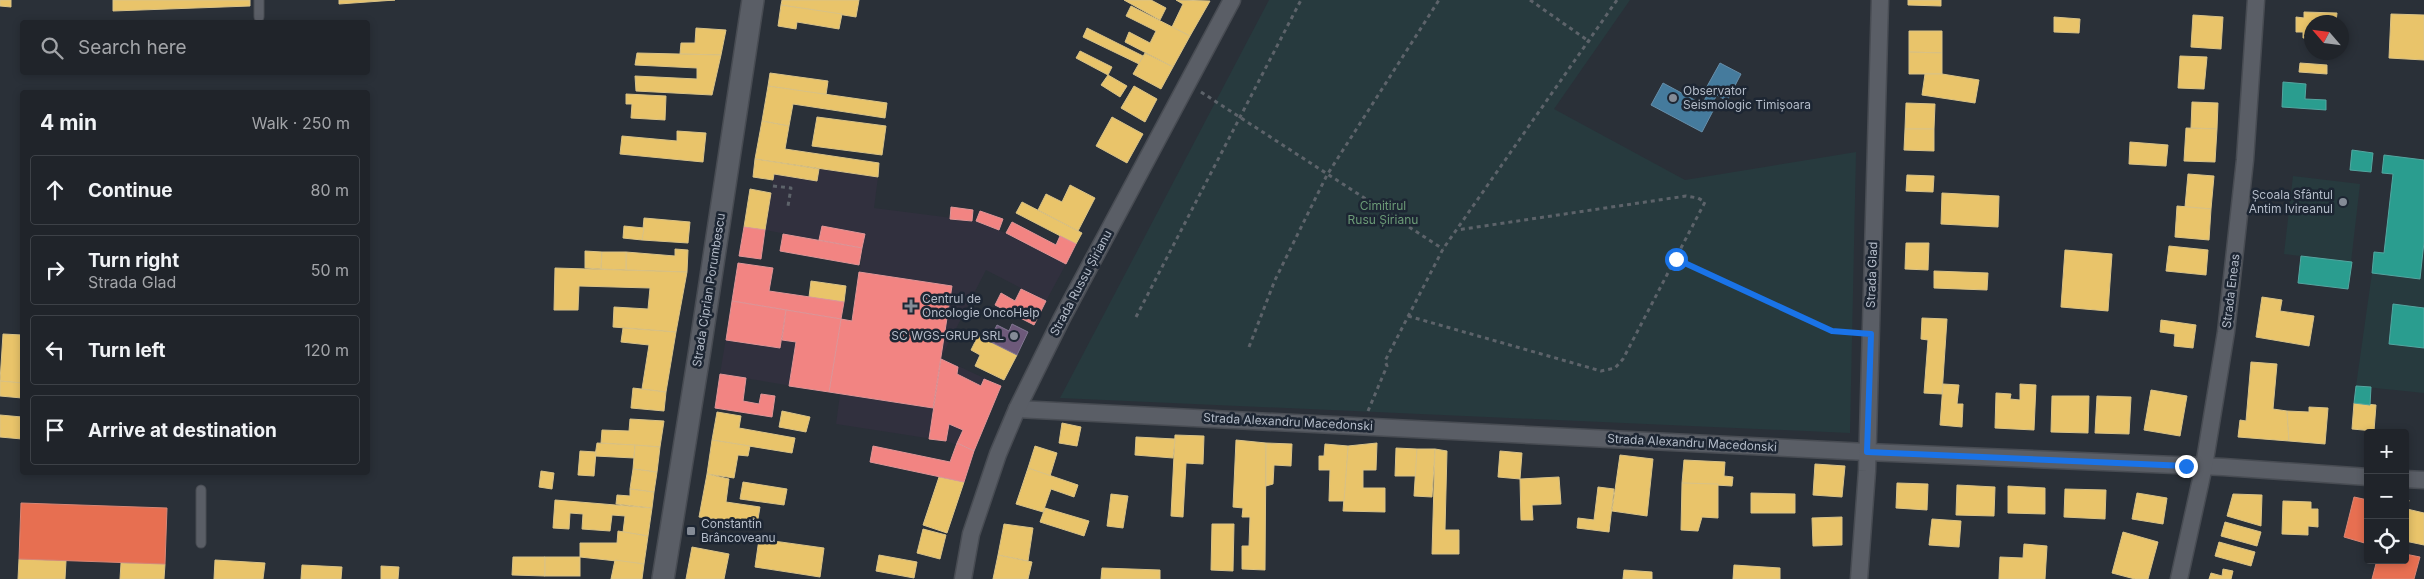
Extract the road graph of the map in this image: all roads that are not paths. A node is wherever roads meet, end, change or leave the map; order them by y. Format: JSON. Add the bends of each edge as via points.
{"nodes":[{"id":1,"x":259,"y":0,"type":"edge"},
{"id":2,"x":753,"y":0,"type":"edge"},
{"id":3,"x":1232,"y":0,"type":"edge"},
{"id":4,"x":1880,"y":0,"type":"edge"},
{"id":5,"x":2256,"y":0,"type":"edge"},
{"id":6,"x":259,"y":17,"type":"dead end"},
{"id":7,"x":1017,"y":409,"type":"junction"},
{"id":8,"x":1867,"y":452,"type":"junction"},
{"id":9,"x":2204,"y":466,"type":"junction"},
{"id":10,"x":2364,"y":477,"type":"edge"},
{"id":11,"x":2409,"y":479,"type":"edge"},
{"id":12,"x":2424,"y":480,"type":"edge"},
{"id":13,"x":201,"y":490,"type":"dead end"},
{"id":14,"x":201,"y":544,"type":"dead end"},
{"id":15,"x":663,"y":579,"type":"edge"},
{"id":16,"x":963,"y":579,"type":"edge"},
{"id":17,"x":1859,"y":579,"type":"edge"},
{"id":18,"x":2179,"y":579,"type":"edge"}],
"edges":[{"from":1,"to":6,"type":"lane"},
{"from":2,"to":15,"type":"street","name":"Strada Ciprian Porumbescu"},
{"from":3,"to":7,"type":"street","name":"Strada Russu Șirianu","via":[[1062,318]]},
{"from":4,"to":8,"type":"street","name":"Strada Glad"},
{"from":5,"to":9,"type":"street","name":"Strada Eneas","via":[[2243,179],[2226,332]]},
{"from":7,"to":8,"type":"street","name":"Strada Alexandru Macedonski"},
{"from":7,"to":16,"type":"street","name":"Strada Russu Șirianu","via":[[971,534]]},
{"from":8,"to":9,"type":"street","name":"Strada Alexandru Macedonski"},
{"from":8,"to":17,"type":"street","name":"Strada Glad"},
{"from":9,"to":10,"type":"street","name":"Strada Alexandru Macedonski"},
{"from":9,"to":18,"type":"street","name":"Strada Eneas"},
{"from":11,"to":12,"type":"street"},
{"from":13,"to":14,"type":"lane"}]}
